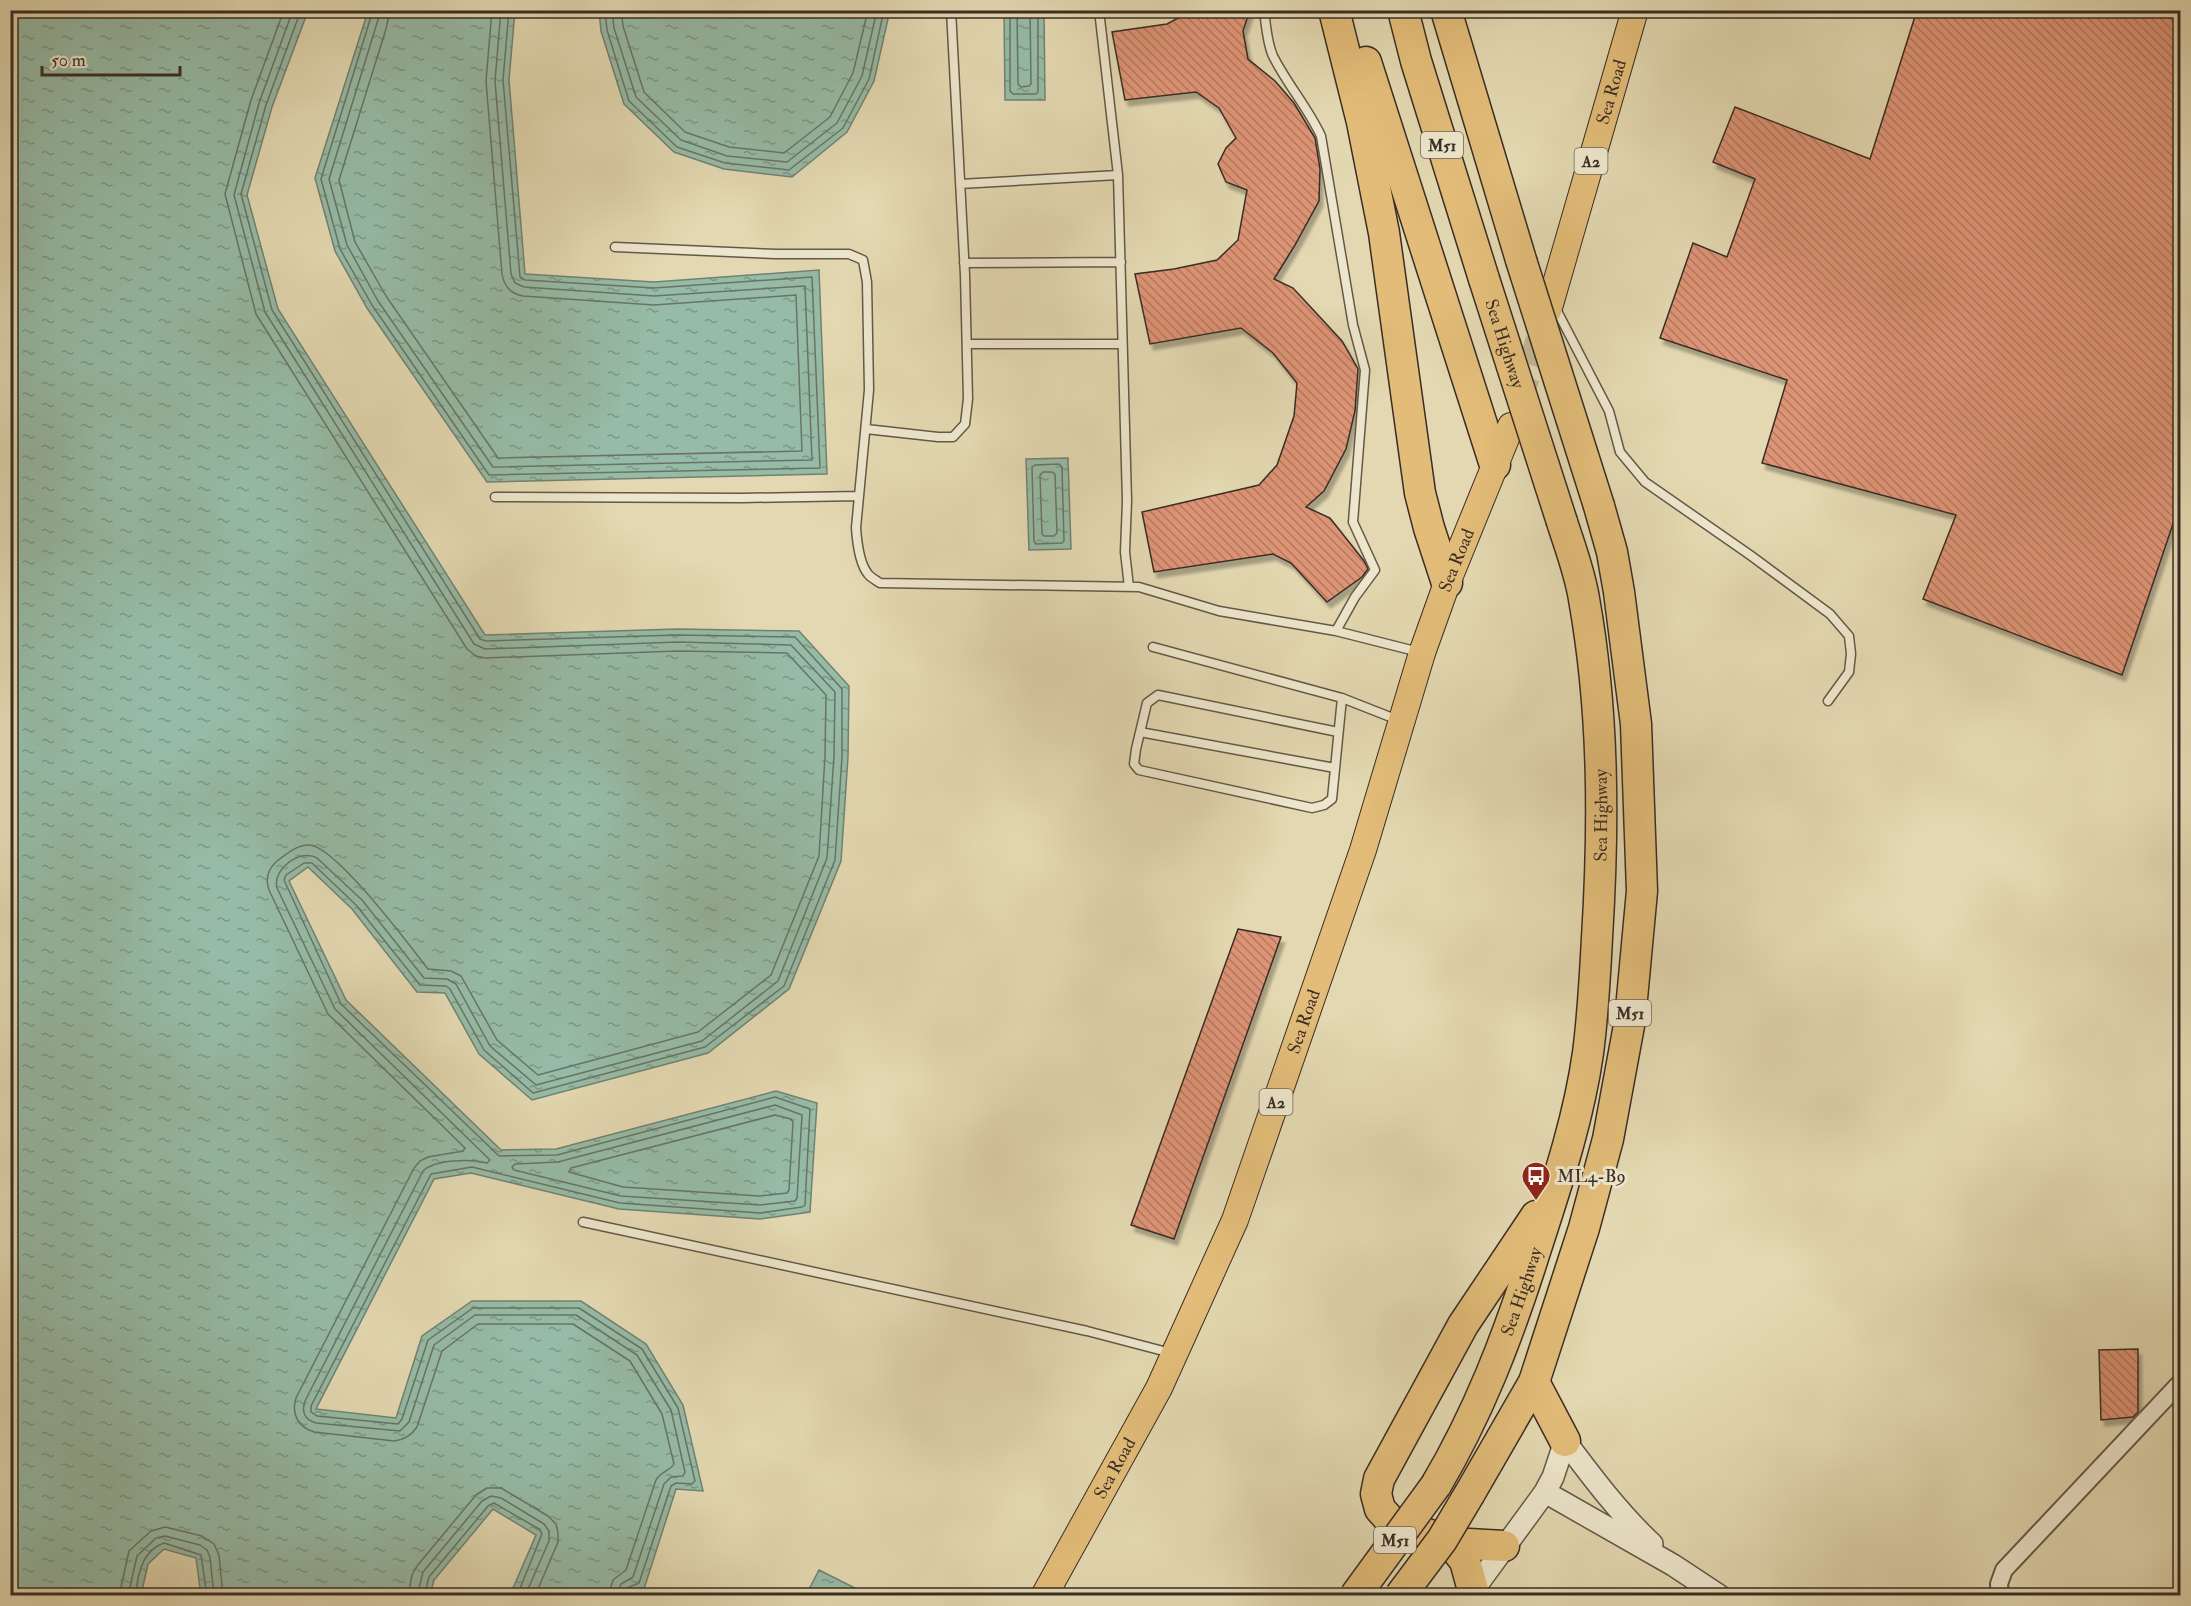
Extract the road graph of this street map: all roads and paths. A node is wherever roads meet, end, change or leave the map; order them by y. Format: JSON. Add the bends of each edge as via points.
{"nodes":[{"id":1,"x":951,"y":10,"type":"edge"},
{"id":2,"x":1099,"y":10,"type":"edge"},
{"id":3,"x":1264,"y":10,"type":"edge"},
{"id":4,"x":1334,"y":10,"type":"edge"},
{"id":5,"x":1349,"y":10,"type":"edge"},
{"id":6,"x":1403,"y":10,"type":"edge"},
{"id":7,"x":1446,"y":10,"type":"edge"},
{"id":8,"x":1635,"y":10,"type":"edge"},
{"id":9,"x":1118,"y":175,"type":"junction"},
{"id":10,"x":960,"y":184,"type":"junction"},
{"id":11,"x":615,"y":247,"type":"dead end"},
{"id":12,"x":1121,"y":262,"type":"junction"},
{"id":13,"x":964,"y":263,"type":"junction"},
{"id":14,"x":1549,"y":305,"type":"joint"},
{"id":15,"x":967,"y":344,"type":"junction"},
{"id":16,"x":1121,"y":344,"type":"junction"},
{"id":17,"x":1511,"y":426,"type":"tunnel mouth"},
{"id":18,"x":866,"y":429,"type":"junction"},
{"id":19,"x":1495,"y":465,"type":"junction"},
{"id":20,"x":859,"y":496,"type":"junction"},
{"id":21,"x":495,"y":497,"type":"dead end"},
{"id":22,"x":1447,"y":583,"type":"junction"},
{"id":23,"x":1129,"y":587,"type":"junction"},
{"id":24,"x":1336,"y":631,"type":"junction"},
{"id":25,"x":1153,"y":647,"type":"dead end"},
{"id":26,"x":1422,"y":652,"type":"junction"},
{"id":27,"x":1342,"y":698,"type":"junction"},
{"id":28,"x":1828,"y":701,"type":"dead end"},
{"id":29,"x":1401,"y":721,"type":"junction"},
{"id":30,"x":1140,"y":732,"type":"junction"},
{"id":31,"x":1338,"y":732,"type":"junction"},
{"id":32,"x":1335,"y":768,"type":"junction"},
{"id":33,"x":1557,"y":1184,"type":"junction"},
{"id":34,"x":583,"y":1222,"type":"dead end"},
{"id":35,"x":1174,"y":1353,"type":"junction"},
{"id":36,"x":1534,"y":1382,"type":"junction"},
{"id":37,"x":2181,"y":1383,"type":"edge"},
{"id":38,"x":1565,"y":1441,"type":"junction"},
{"id":39,"x":1545,"y":1492,"type":"junction"},
{"id":40,"x":1451,"y":1543,"type":"junction"},
{"id":41,"x":1504,"y":1546,"type":"junction"},
{"id":42,"x":1673,"y":1564,"type":"junction"},
{"id":43,"x":1472,"y":1593,"type":"edge"},
{"id":44,"x":1044,"y":1596,"type":"edge"},
{"id":45,"x":1355,"y":1596,"type":"edge"},
{"id":46,"x":1400,"y":1596,"type":"edge"},
{"id":47,"x":1720,"y":1596,"type":"edge"},
{"id":48,"x":2000,"y":1596,"type":"edge"}],
"edges":[{"from":1,"to":10,"type":"lane"},
{"from":2,"to":9,"type":"lane"},
{"from":3,"to":24,"type":"lane","via":[[1273,55],[1321,136],[1353,325],[1365,370],[1353,522],[1375,570]]},
{"from":4,"to":22,"type":"highway","via":[[1384,233],[1420,493]]},
{"from":5,"to":19,"type":"highway"},
{"from":6,"to":33,"type":"highway","name":"Sea Highway","number":"M51","bridge":true,"via":[[1584,597],[1599,718],[1602,864],[1588,1055]]},
{"from":7,"to":36,"type":"highway","number":"M51","bridge":true,"via":[[1612,552],[1636,724],[1642,891],[1629,1020],[1608,1139]]},
{"from":8,"to":14,"type":"main road","name":"Sea Road","number":"A2"},
{"from":9,"to":10,"type":"lane"},
{"from":9,"to":12,"type":"lane"},
{"from":10,"to":13,"type":"lane"},
{"from":11,"to":18,"type":"lane","via":[[849,254],[863,260],[868,314]]},
{"from":12,"to":13,"type":"lane"},
{"from":12,"to":16,"type":"lane"},
{"from":13,"to":15,"type":"lane"},
{"from":14,"to":28,"type":"lane","via":[[1609,411],[1620,452],[1645,482],[1830,614],[1849,636],[1849,672]]},
{"from":15,"to":16,"type":"lane"},
{"from":15,"to":18,"type":"lane","via":[[965,424],[953,436]]},
{"from":16,"to":23,"type":"lane"},
{"from":17,"to":19,"type":"main road","name":"Sea Road","number":"A2"},
{"from":18,"to":20,"type":"lane"},
{"from":19,"to":22,"type":"main road","name":"Sea Road","number":"A2"},
{"from":20,"to":21,"type":"lane"},
{"from":20,"to":23,"type":"lane","via":[[857,544],[868,575],[880,583]]},
{"from":22,"to":26,"type":"main road","name":"Sea Road","number":"A2"},
{"from":23,"to":24,"type":"lane","via":[[1219,611]]},
{"from":24,"to":26,"type":"lane"},
{"from":25,"to":27,"type":"lane"},
{"from":26,"to":29,"type":"main road","name":"Sea Road","number":"A2"},
{"from":27,"to":29,"type":"lane"},
{"from":27,"to":31,"type":"lane"},
{"from":29,"to":35,"type":"main road","name":"Sea Road","number":"A2","via":[[1363,850],[1234,1220]]},
{"from":30,"to":31,"type":"lane","via":[[1147,703],[1158,695]]},
{"from":30,"to":32,"type":"lane"},
{"from":30,"to":32,"type":"lane","via":[[1134,764],[1139,770],[1312,808],[1332,799]]},
{"from":31,"to":32,"type":"lane"},
{"from":33,"to":40,"type":"highway","via":[[1463,1325],[1379,1479],[1376,1494],[1380,1509],[1390,1520]]},
{"from":33,"to":45,"type":"highway","name":"Sea Highway","number":"M51","bridge":true,"via":[[1511,1325],[1460,1445],[1436,1485]]},
{"from":34,"to":35,"type":"lane"},
{"from":35,"to":44,"type":"main road","name":"Sea Road","number":"A2","via":[[1159,1388]]},
{"from":36,"to":38,"type":"highway"},
{"from":36,"to":46,"type":"highway","number":"M51","bridge":true,"via":[[1442,1540]]},
{"from":37,"to":48,"type":"street","via":[[2004,1570]]},
{"from":38,"to":39,"type":"street"},
{"from":38,"to":42,"type":"street","via":[[1633,1526]]},
{"from":39,"to":41,"type":"street"},
{"from":39,"to":42,"type":"street"},
{"from":40,"to":41,"type":"highway"},
{"from":40,"to":43,"type":"highway","via":[[1465,1561]]},
{"from":41,"to":43,"type":"street"},
{"from":42,"to":47,"type":"street"}]}
